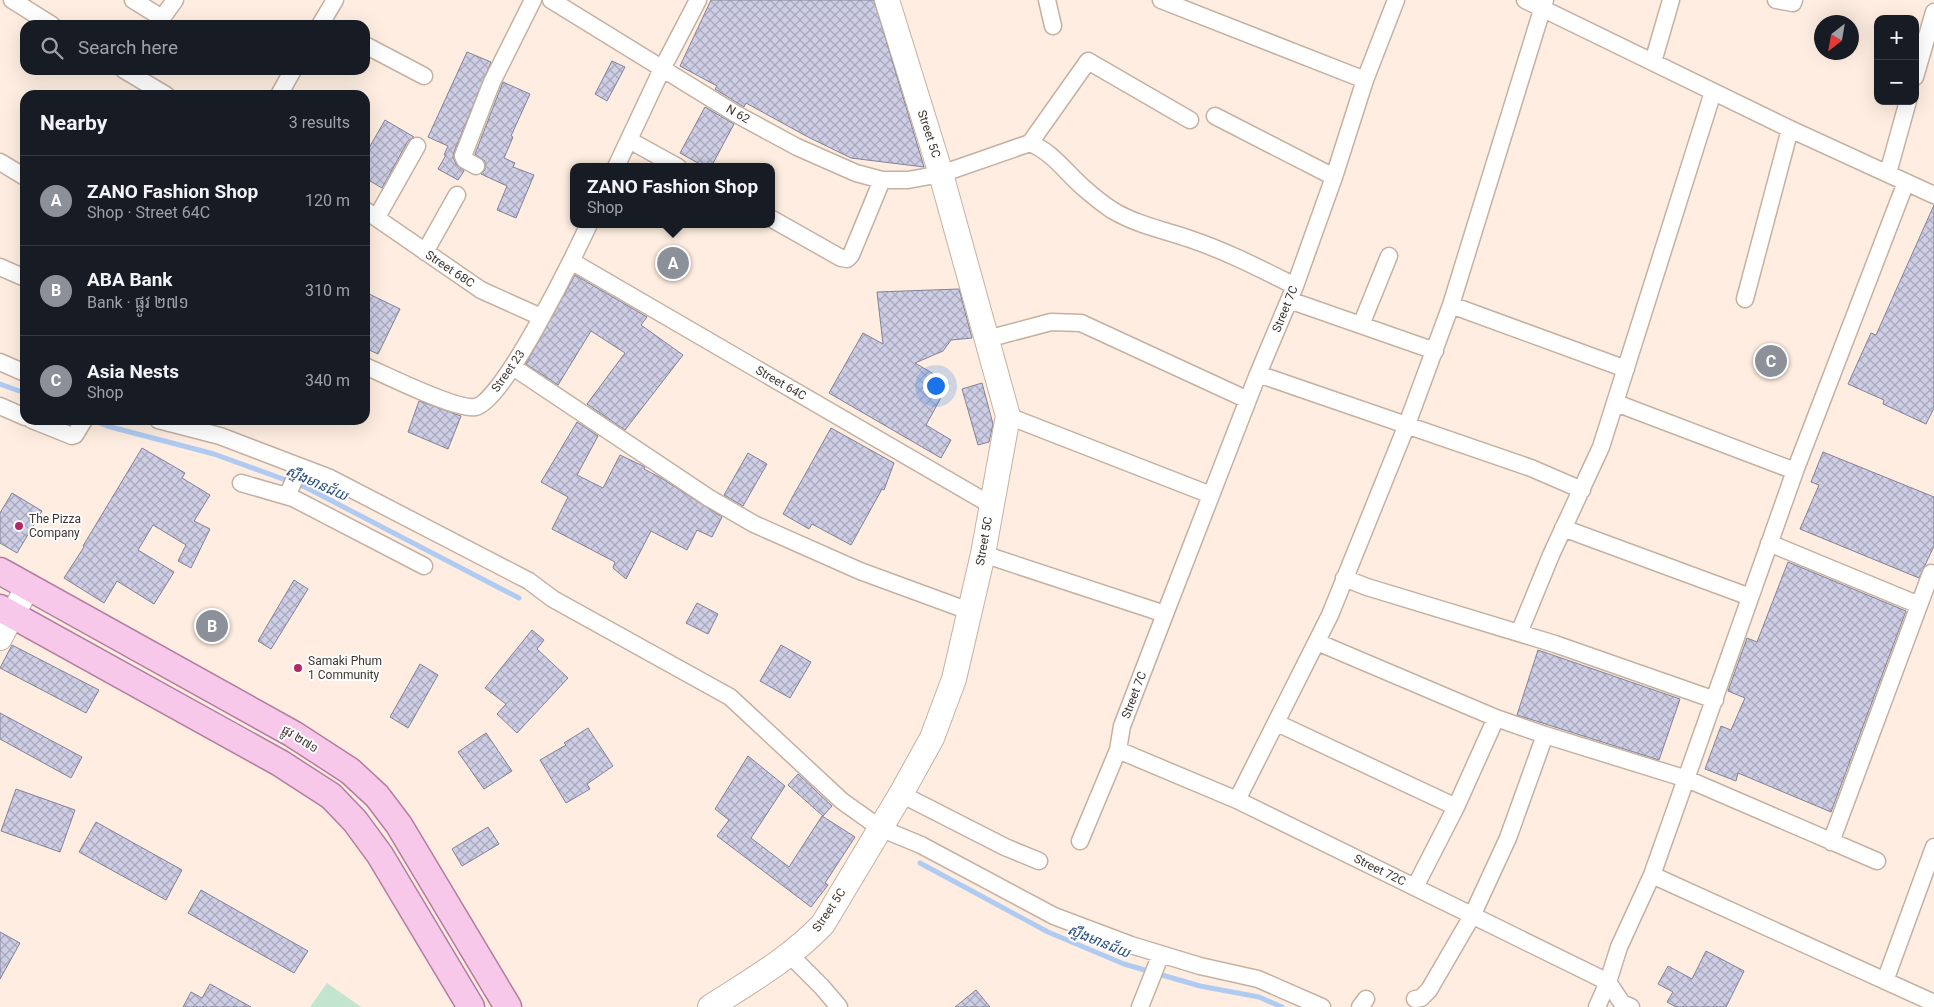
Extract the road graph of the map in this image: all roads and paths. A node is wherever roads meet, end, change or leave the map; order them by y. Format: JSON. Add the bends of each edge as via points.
{"nodes":[{"id":1,"x":12,"y":0,"type":"edge"},
{"id":2,"x":133,"y":0,"type":"edge"},
{"id":3,"x":175,"y":0,"type":"edge"},
{"id":4,"x":335,"y":0,"type":"edge"},
{"id":5,"x":533,"y":0,"type":"edge"},
{"id":6,"x":551,"y":0,"type":"edge"},
{"id":7,"x":698,"y":0,"type":"edge"},
{"id":8,"x":887,"y":0,"type":"edge"},
{"id":9,"x":1047,"y":0,"type":"edge"},
{"id":10,"x":1161,"y":0,"type":"edge"},
{"id":11,"x":1396,"y":0,"type":"edge"},
{"id":12,"x":1524,"y":0,"type":"edge"},
{"id":13,"x":1671,"y":0,"type":"edge"},
{"id":14,"x":1776,"y":0,"type":"edge"},
{"id":15,"x":1794,"y":0,"type":"edge"},
{"id":16,"x":1544,"y":4,"type":"edge"},
{"id":17,"x":1934,"y":12,"type":"edge"},
{"id":18,"x":44,"y":20,"type":"edge"},
{"id":19,"x":159,"y":20,"type":"edge"},
{"id":20,"x":161,"y":20,"type":"edge"},
{"id":21,"x":324,"y":20,"type":"edge"},
{"id":22,"x":1052,"y":26,"type":"dead end"},
{"id":23,"x":370,"y":48,"type":"edge"},
{"id":24,"x":1653,"y":62,"type":"junction"},
{"id":25,"x":1919,"y":64,"type":"edge"},
{"id":26,"x":662,"y":69,"type":"junction"},
{"id":27,"x":133,"y":75,"type":"edge"},
{"id":28,"x":290,"y":75,"type":"edge"},
{"id":29,"x":424,"y":76,"type":"dead end"},
{"id":30,"x":1365,"y":80,"type":"junction"},
{"id":31,"x":158,"y":90,"type":"edge"},
{"id":32,"x":282,"y":90,"type":"edge"},
{"id":33,"x":1713,"y":92,"type":"junction"},
{"id":34,"x":1907,"y":105,"type":"edge"},
{"id":35,"x":1215,"y":116,"type":"dead end"},
{"id":36,"x":1190,"y":120,"type":"dead end"},
{"id":37,"x":1790,"y":129,"type":"junction"},
{"id":38,"x":629,"y":140,"type":"junction"},
{"id":39,"x":1030,"y":143,"type":"junction"},
{"id":40,"x":417,"y":146,"type":"dead end"},
{"id":41,"x":0,"y":162,"type":"edge"},
{"id":42,"x":618,"y":163,"type":"edge"},
{"id":43,"x":671,"y":163,"type":"edge"},
{"id":44,"x":476,"y":166,"type":"dead end"},
{"id":45,"x":1888,"y":173,"type":"junction"},
{"id":46,"x":20,"y":174,"type":"edge"},
{"id":47,"x":941,"y":174,"type":"junction"},
{"id":48,"x":1334,"y":177,"type":"junction"},
{"id":49,"x":882,"y":180,"type":"junction"},
{"id":50,"x":1906,"y":182,"type":"junction"},
{"id":51,"x":456,"y":195,"type":"dead end"},
{"id":52,"x":1934,"y":195,"type":"edge"},
{"id":53,"x":371,"y":214,"type":"edge"},
{"id":54,"x":775,"y":221,"type":"edge"},
{"id":55,"x":587,"y":228,"type":"edge"},
{"id":56,"x":425,"y":252,"type":"junction"},
{"id":57,"x":1389,"y":256,"type":"dead end"},
{"id":58,"x":571,"y":261,"type":"junction"},
{"id":59,"x":0,"y":267,"type":"edge"},
{"id":60,"x":20,"y":276,"type":"edge"},
{"id":61,"x":1292,"y":293,"type":"junction"},
{"id":62,"x":1745,"y":299,"type":"dead end"},
{"id":63,"x":1451,"y":306,"type":"junction"},
{"id":64,"x":541,"y":317,"type":"junction"},
{"id":65,"x":1361,"y":325,"type":"junction"},
{"id":66,"x":987,"y":339,"type":"junction"},
{"id":67,"x":1435,"y":350,"type":"junction"},
{"id":68,"x":0,"y":362,"type":"edge"},
{"id":69,"x":513,"y":367,"type":"junction"},
{"id":70,"x":370,"y":368,"type":"edge"},
{"id":71,"x":1626,"y":370,"type":"junction"},
{"id":72,"x":20,"y":371,"type":"edge"},
{"id":73,"x":1258,"y":374,"type":"junction"},
{"id":74,"x":1248,"y":400,"type":"junction"},
{"id":75,"x":1616,"y":403,"type":"junction"},
{"id":76,"x":0,"y":406,"type":"edge"},
{"id":77,"x":20,"y":415,"type":"edge"},
{"id":78,"x":1008,"y":416,"type":"junction"},
{"id":79,"x":44,"y":425,"type":"edge"},
{"id":80,"x":81,"y":425,"type":"edge"},
{"id":81,"x":177,"y":425,"type":"edge"},
{"id":82,"x":1406,"y":427,"type":"junction"},
{"id":83,"x":298,"y":471,"type":"junction"},
{"id":84,"x":1795,"y":471,"type":"junction"},
{"id":85,"x":241,"y":483,"type":"dead end"},
{"id":86,"x":1582,"y":490,"type":"junction"},
{"id":87,"x":288,"y":494,"type":"junction"},
{"id":88,"x":1211,"y":495,"type":"junction"},
{"id":89,"x":991,"y":504,"type":"junction"},
{"id":90,"x":1564,"y":528,"type":"junction"},
{"id":91,"x":1769,"y":543,"type":"junction"},
{"id":92,"x":983,"y":554,"type":"junction"},
{"id":93,"x":424,"y":566,"type":"dead end"},
{"id":94,"x":0,"y":571,"type":"edge"},
{"id":95,"x":1931,"y":573,"type":"dead end"},
{"id":96,"x":1344,"y":578,"type":"junction"},
{"id":97,"x":28,"y":586,"type":"junction"},
{"id":98,"x":1750,"y":597,"type":"junction"},
{"id":99,"x":1919,"y":605,"type":"junction"},
{"id":100,"x":6,"y":611,"type":"edge"},
{"id":101,"x":969,"y":611,"type":"junction"},
{"id":102,"x":1165,"y":614,"type":"junction"},
{"id":103,"x":1519,"y":633,"type":"junction"},
{"id":104,"x":0,"y":638,"type":"edge"},
{"id":105,"x":1317,"y":642,"type":"junction"},
{"id":106,"x":1715,"y":700,"type":"junction"},
{"id":107,"x":1496,"y":718,"type":"junction"},
{"id":108,"x":1277,"y":723,"type":"junction"},
{"id":109,"x":1545,"y":735,"type":"junction"},
{"id":110,"x":1118,"y":750,"type":"junction"},
{"id":111,"x":1687,"y":779,"type":"junction"},
{"id":112,"x":901,"y":794,"type":"junction"},
{"id":113,"x":1237,"y":800,"type":"junction"},
{"id":114,"x":1456,"y":807,"type":"junction"},
{"id":115,"x":880,"y":828,"type":"junction"},
{"id":116,"x":1080,"y":841,"type":"dead end"},
{"id":117,"x":1831,"y":842,"type":"junction"},
{"id":118,"x":1934,"y":847,"type":"edge"},
{"id":119,"x":1877,"y":861,"type":"dead end"},
{"id":120,"x":1039,"y":862,"type":"dead end"},
{"id":121,"x":1652,"y":875,"type":"junction"},
{"id":122,"x":1415,"y":887,"type":"junction"},
{"id":123,"x":1472,"y":916,"type":"junction"},
{"id":124,"x":790,"y":955,"type":"junction"},
{"id":125,"x":1159,"y":959,"type":"junction"},
{"id":126,"x":1885,"y":981,"type":"junction"},
{"id":127,"x":1608,"y":982,"type":"junction"},
{"id":128,"x":1414,"y":1000,"type":"dead end"},
{"id":129,"x":1934,"y":1003,"type":"edge"},
{"id":130,"x":471,"y":1007,"type":"edge"},
{"id":131,"x":508,"y":1007,"type":"edge"},
{"id":132,"x":710,"y":1007,"type":"edge"},
{"id":133,"x":838,"y":1007,"type":"edge"},
{"id":134,"x":1140,"y":1007,"type":"edge"},
{"id":135,"x":1322,"y":1007,"type":"edge"},
{"id":136,"x":1597,"y":1007,"type":"edge"},
{"id":137,"x":1631,"y":1007,"type":"edge"}],
"edges":[{"from":1,"to":18,"type":"street"},
{"from":2,"to":19,"type":"street"},
{"from":3,"to":20,"type":"street"},
{"from":4,"to":21,"type":"street"},
{"from":5,"to":44,"type":"street","via":[[492,82],[463,156]]},
{"from":6,"to":26,"type":"street","name":"N 62"},
{"from":7,"to":26,"type":"street"},
{"from":8,"to":47,"type":"street","name":"Street 5C"},
{"from":9,"to":22,"type":"street"},
{"from":10,"to":30,"type":"street"},
{"from":11,"to":30,"type":"street","name":"Street 7C"},
{"from":12,"to":16,"type":"street"},
{"from":13,"to":24,"type":"street"},
{"from":14,"to":15,"type":"street","via":[[1784,3],[1793,3]]},
{"from":16,"to":24,"type":"street"},
{"from":16,"to":63,"type":"street"},
{"from":17,"to":25,"type":"street"},
{"from":23,"to":29,"type":"street"},
{"from":24,"to":33,"type":"street"},
{"from":26,"to":38,"type":"street"},
{"from":26,"to":49,"type":"street","name":"N 62","via":[[797,147],[856,173]]},
{"from":27,"to":31,"type":"street"},
{"from":28,"to":32,"type":"street"},
{"from":30,"to":48,"type":"street","name":"Street 7C"},
{"from":33,"to":37,"type":"street"},
{"from":33,"to":71,"type":"street"},
{"from":34,"to":45,"type":"street"},
{"from":35,"to":48,"type":"street"},
{"from":36,"to":39,"type":"street","via":[[1088,61]]},
{"from":37,"to":45,"type":"street"},
{"from":37,"to":62,"type":"street"},
{"from":38,"to":42,"type":"street"},
{"from":38,"to":43,"type":"street"},
{"from":39,"to":47,"type":"street","name":"N 62"},
{"from":39,"to":61,"type":"street","via":[[1048,153],[1085,189],[1113,210],[1143,226],[1191,239],[1240,260]]},
{"from":40,"to":53,"type":"street"},
{"from":41,"to":46,"type":"street"},
{"from":45,"to":50,"type":"street"},
{"from":47,"to":49,"type":"street","name":"N 62","via":[[908,180]]},
{"from":47,"to":66,"type":"street","name":"Street 5C"},
{"from":48,"to":61,"type":"street","name":"Street 7C"},
{"from":49,"to":54,"type":"street","via":[[847,259]]},
{"from":50,"to":52,"type":"street"},
{"from":50,"to":84,"type":"street"},
{"from":51,"to":56,"type":"street"},
{"from":53,"to":56,"type":"street","name":"Street 68C"},
{"from":55,"to":58,"type":"street","name":"Street 23"},
{"from":56,"to":64,"type":"street","name":"Street 68C","via":[[481,290]]},
{"from":57,"to":65,"type":"street"},
{"from":58,"to":64,"type":"street","name":"Street 23"},
{"from":58,"to":89,"type":"street","name":"Street 64C"},
{"from":59,"to":60,"type":"street"},
{"from":61,"to":65,"type":"street"},
{"from":61,"to":73,"type":"street","name":"Street 7C"},
{"from":63,"to":67,"type":"street"},
{"from":63,"to":71,"type":"street"},
{"from":64,"to":69,"type":"street","name":"Street 23"},
{"from":65,"to":67,"type":"street"},
{"from":66,"to":74,"type":"street","via":[[1051,322],[1081,323]]},
{"from":66,"to":78,"type":"street","name":"Street 5C"},
{"from":67,"to":82,"type":"street"},
{"from":68,"to":72,"type":"street"},
{"from":69,"to":70,"type":"street","name":"Street 23","via":[[487,400],[476,407],[436,397]]},
{"from":69,"to":101,"type":"street","via":[[709,498],[754,524],[860,571]]},
{"from":71,"to":75,"type":"street"},
{"from":73,"to":74,"type":"street","name":"Street 7C"},
{"from":73,"to":82,"type":"street"},
{"from":74,"to":88,"type":"street","name":"Street 7C"},
{"from":75,"to":84,"type":"street"},
{"from":75,"to":86,"type":"street"},
{"from":76,"to":77,"type":"street"},
{"from":78,"to":88,"type":"street"},
{"from":78,"to":89,"type":"street","name":"Street 5C"},
{"from":79,"to":80,"type":"street","via":[[72,436]]},
{"from":81,"to":83,"type":"street","via":[[220,436]]},
{"from":82,"to":86,"type":"street","via":[[1531,468]]},
{"from":82,"to":96,"type":"street"},
{"from":83,"to":87,"type":"street"},
{"from":83,"to":115,"type":"street","via":[[330,478],[529,582],[553,599],[730,697],[842,801]]},
{"from":84,"to":91,"type":"street"},
{"from":85,"to":87,"type":"street"},
{"from":86,"to":90,"type":"street"},
{"from":87,"to":93,"type":"street"},
{"from":88,"to":102,"type":"street","name":"Street 7C"},
{"from":89,"to":92,"type":"street","name":"Street 5C"},
{"from":90,"to":98,"type":"street"},
{"from":90,"to":103,"type":"street"},
{"from":91,"to":98,"type":"street"},
{"from":91,"to":99,"type":"street"},
{"from":92,"to":101,"type":"street","name":"Street 5C"},
{"from":92,"to":102,"type":"street"},
{"from":94,"to":97,"type":"main road","name":"ផ្លូវ ២៧១"},
{"from":95,"to":99,"type":"street"},
{"from":96,"to":103,"type":"street"},
{"from":96,"to":105,"type":"street"},
{"from":97,"to":100,"type":"street"},
{"from":97,"to":131,"type":"main road","name":"ផ្លូវ ២៧១","via":[[293,734],[350,771],[377,796],[399,824]]},
{"from":98,"to":106,"type":"street"},
{"from":99,"to":117,"type":"street"},
{"from":100,"to":104,"type":"street"},
{"from":100,"to":130,"type":"main road","via":[[280,763],[331,796],[380,855]]},
{"from":101,"to":112,"type":"street","name":"Street 5C","via":[[951,687],[932,738]]},
{"from":102,"to":110,"type":"street","name":"Street 7C","via":[[1122,726]]},
{"from":103,"to":106,"type":"street"},
{"from":105,"to":107,"type":"street"},
{"from":105,"to":108,"type":"street"},
{"from":106,"to":111,"type":"street"},
{"from":107,"to":109,"type":"street"},
{"from":107,"to":114,"type":"street"},
{"from":108,"to":113,"type":"street"},
{"from":108,"to":114,"type":"street"},
{"from":109,"to":111,"type":"street"},
{"from":109,"to":123,"type":"street","via":[[1508,838]]},
{"from":110,"to":113,"type":"street","name":"Street 72C"},
{"from":110,"to":116,"type":"street","name":"Street 7C"},
{"from":111,"to":117,"type":"street"},
{"from":111,"to":121,"type":"street"},
{"from":112,"to":115,"type":"street","name":"Street 5C"},
{"from":112,"to":120,"type":"street"},
{"from":113,"to":122,"type":"street","name":"Street 72C"},
{"from":114,"to":122,"type":"street"},
{"from":115,"to":124,"type":"street","name":"Street 5C","via":[[823,924]]},
{"from":115,"to":125,"type":"street","via":[[921,845],[1054,916]]},
{"from":117,"to":119,"type":"street"},
{"from":118,"to":126,"type":"street"},
{"from":121,"to":126,"type":"street"},
{"from":121,"to":127,"type":"street"},
{"from":122,"to":123,"type":"street","name":"Street 72C"},
{"from":123,"to":127,"type":"street","name":"Street 72C"},
{"from":123,"to":128,"type":"street","via":[[1429,990]]},
{"from":124,"to":132,"type":"street","name":"Street 5C"},
{"from":124,"to":133,"type":"street"},
{"from":125,"to":134,"type":"street"},
{"from":125,"to":135,"type":"street","via":[[1258,979]]},
{"from":126,"to":129,"type":"street"},
{"from":127,"to":136,"type":"street"},
{"from":127,"to":137,"type":"street","via":[[1622,1003]]}]}
